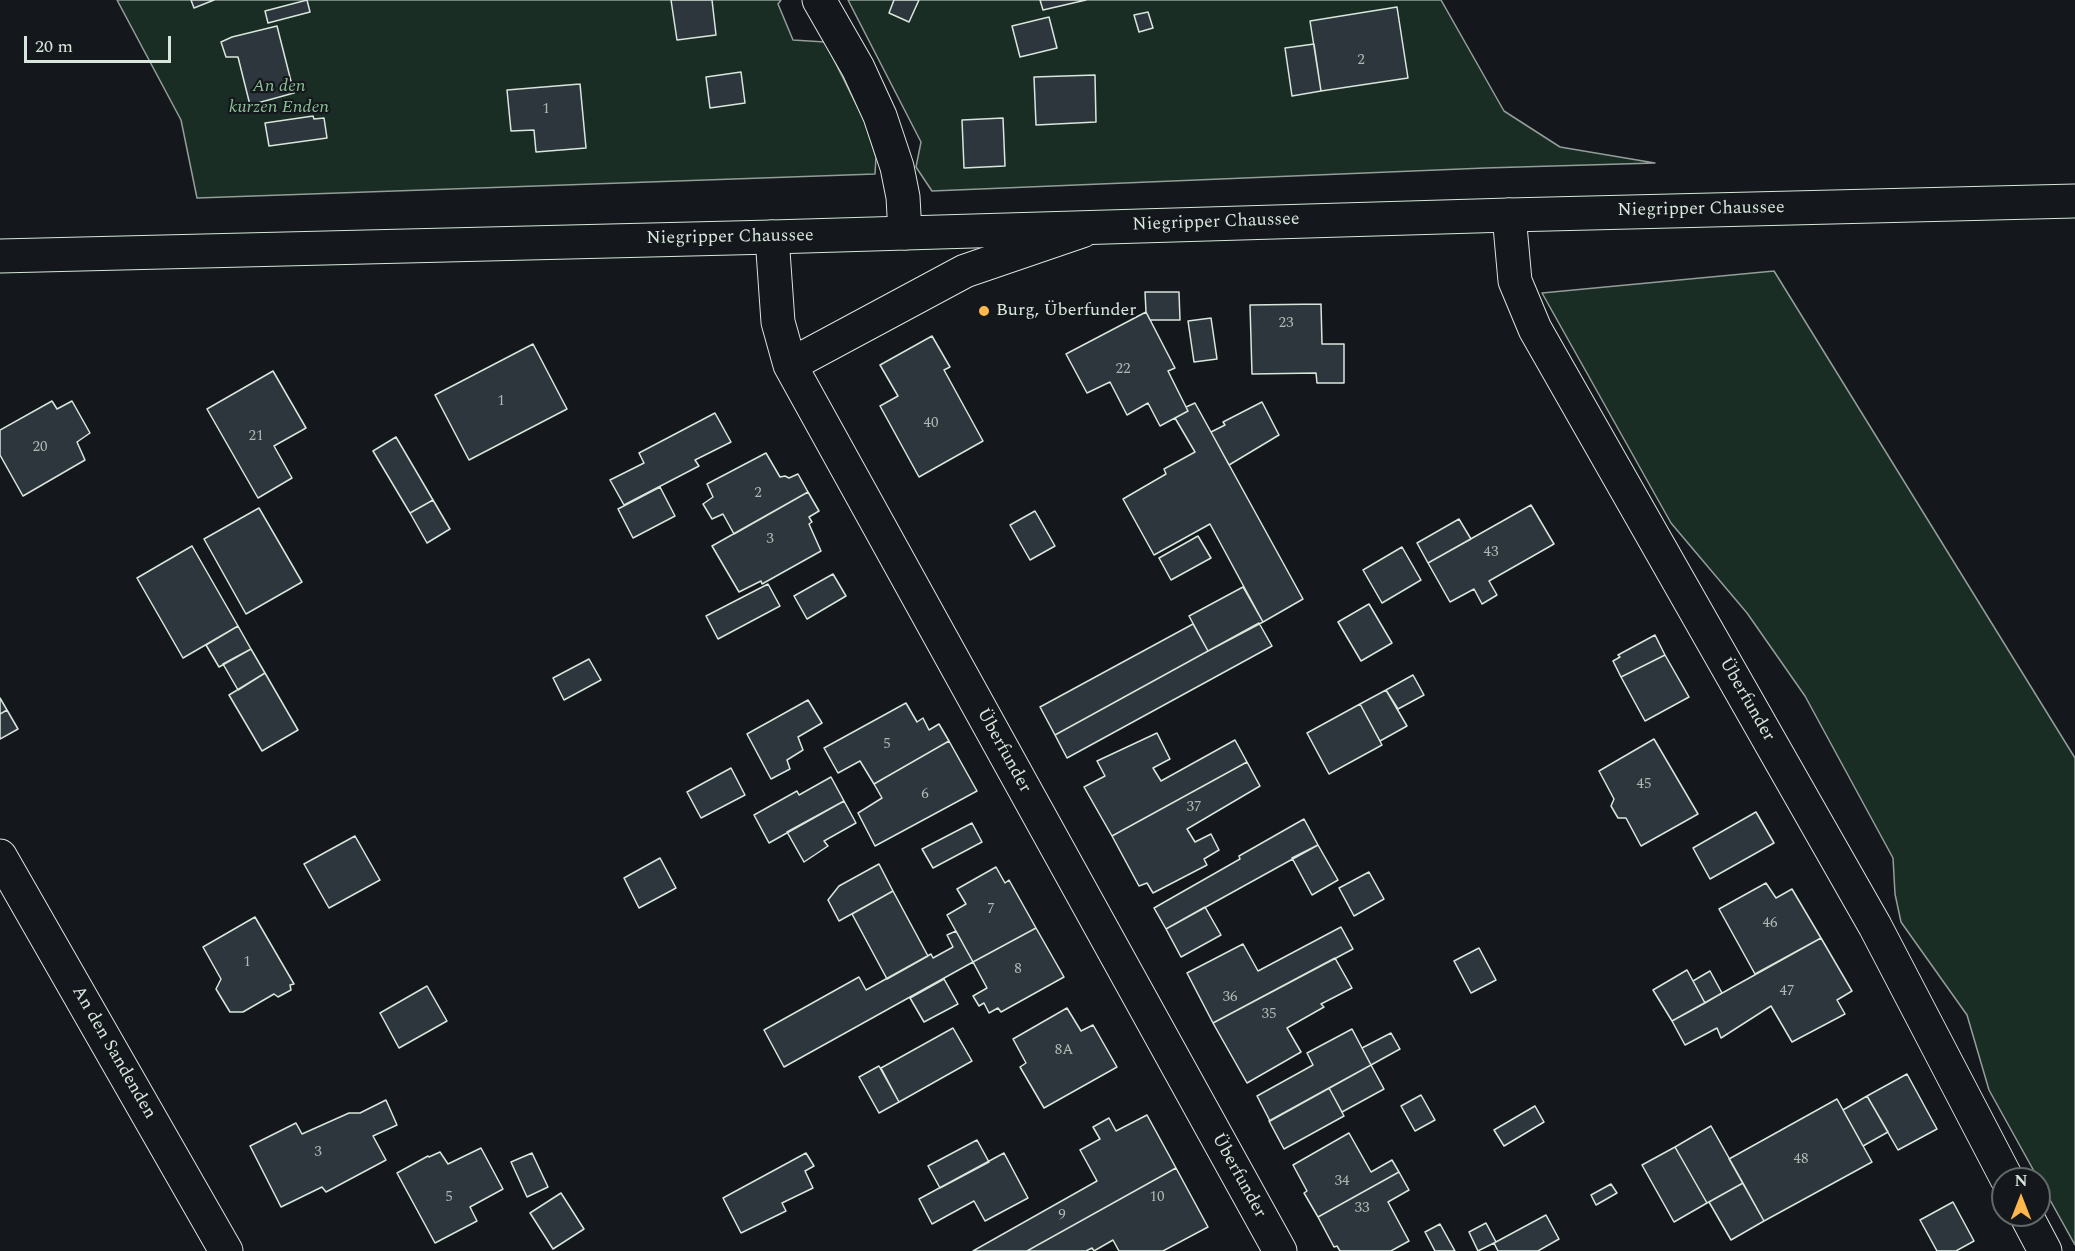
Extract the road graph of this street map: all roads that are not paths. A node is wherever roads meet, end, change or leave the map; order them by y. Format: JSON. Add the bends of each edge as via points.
{"nodes":[{"id":1,"x":819,"y":0,"type":"edge"},
{"id":2,"x":2075,"y":201,"type":"edge"},
{"id":3,"x":1509,"y":215,"type":"junction"},
{"id":4,"x":1094,"y":226,"type":"junction"},
{"id":5,"x":905,"y":233,"type":"junction"},
{"id":6,"x":772,"y":237,"type":"junction"},
{"id":7,"x":0,"y":256,"type":"edge"},
{"id":8,"x":790,"y":365,"type":"junction"},
{"id":9,"x":0,"y":856,"type":"edge"},
{"id":10,"x":2001,"y":1167,"type":"edge"},
{"id":11,"x":2032,"y":1227,"type":"edge"},
{"id":12,"x":226,"y":1251,"type":"edge"},
{"id":13,"x":1280,"y":1251,"type":"edge"},
{"id":14,"x":2045,"y":1251,"type":"edge"}],
"edges":[{"from":1,"to":5,"type":"street","via":[[880,116],[897,167]]},
{"from":2,"to":3,"type":"street","name":"Niegripper Chaussee"},
{"from":3,"to":4,"type":"street","name":"Niegripper Chaussee"},
{"from":3,"to":10,"type":"street","name":"Überfunder","via":[[1515,281],[1535,329],[1875,926]]},
{"from":4,"to":5,"type":"street","name":"Niegripper Chaussee"},
{"from":4,"to":8,"type":"street","via":[[965,271]]},
{"from":5,"to":6,"type":"street","name":"Niegripper Chaussee"},
{"from":6,"to":7,"type":"street","name":"Niegripper Chaussee"},
{"from":6,"to":8,"type":"street","name":"Überfunder","via":[[778,322]]},
{"from":8,"to":13,"type":"street","name":"Überfunder"},
{"from":9,"to":12,"type":"street","name":"An den Sandenden"},
{"from":11,"to":14,"type":"street"}]}
